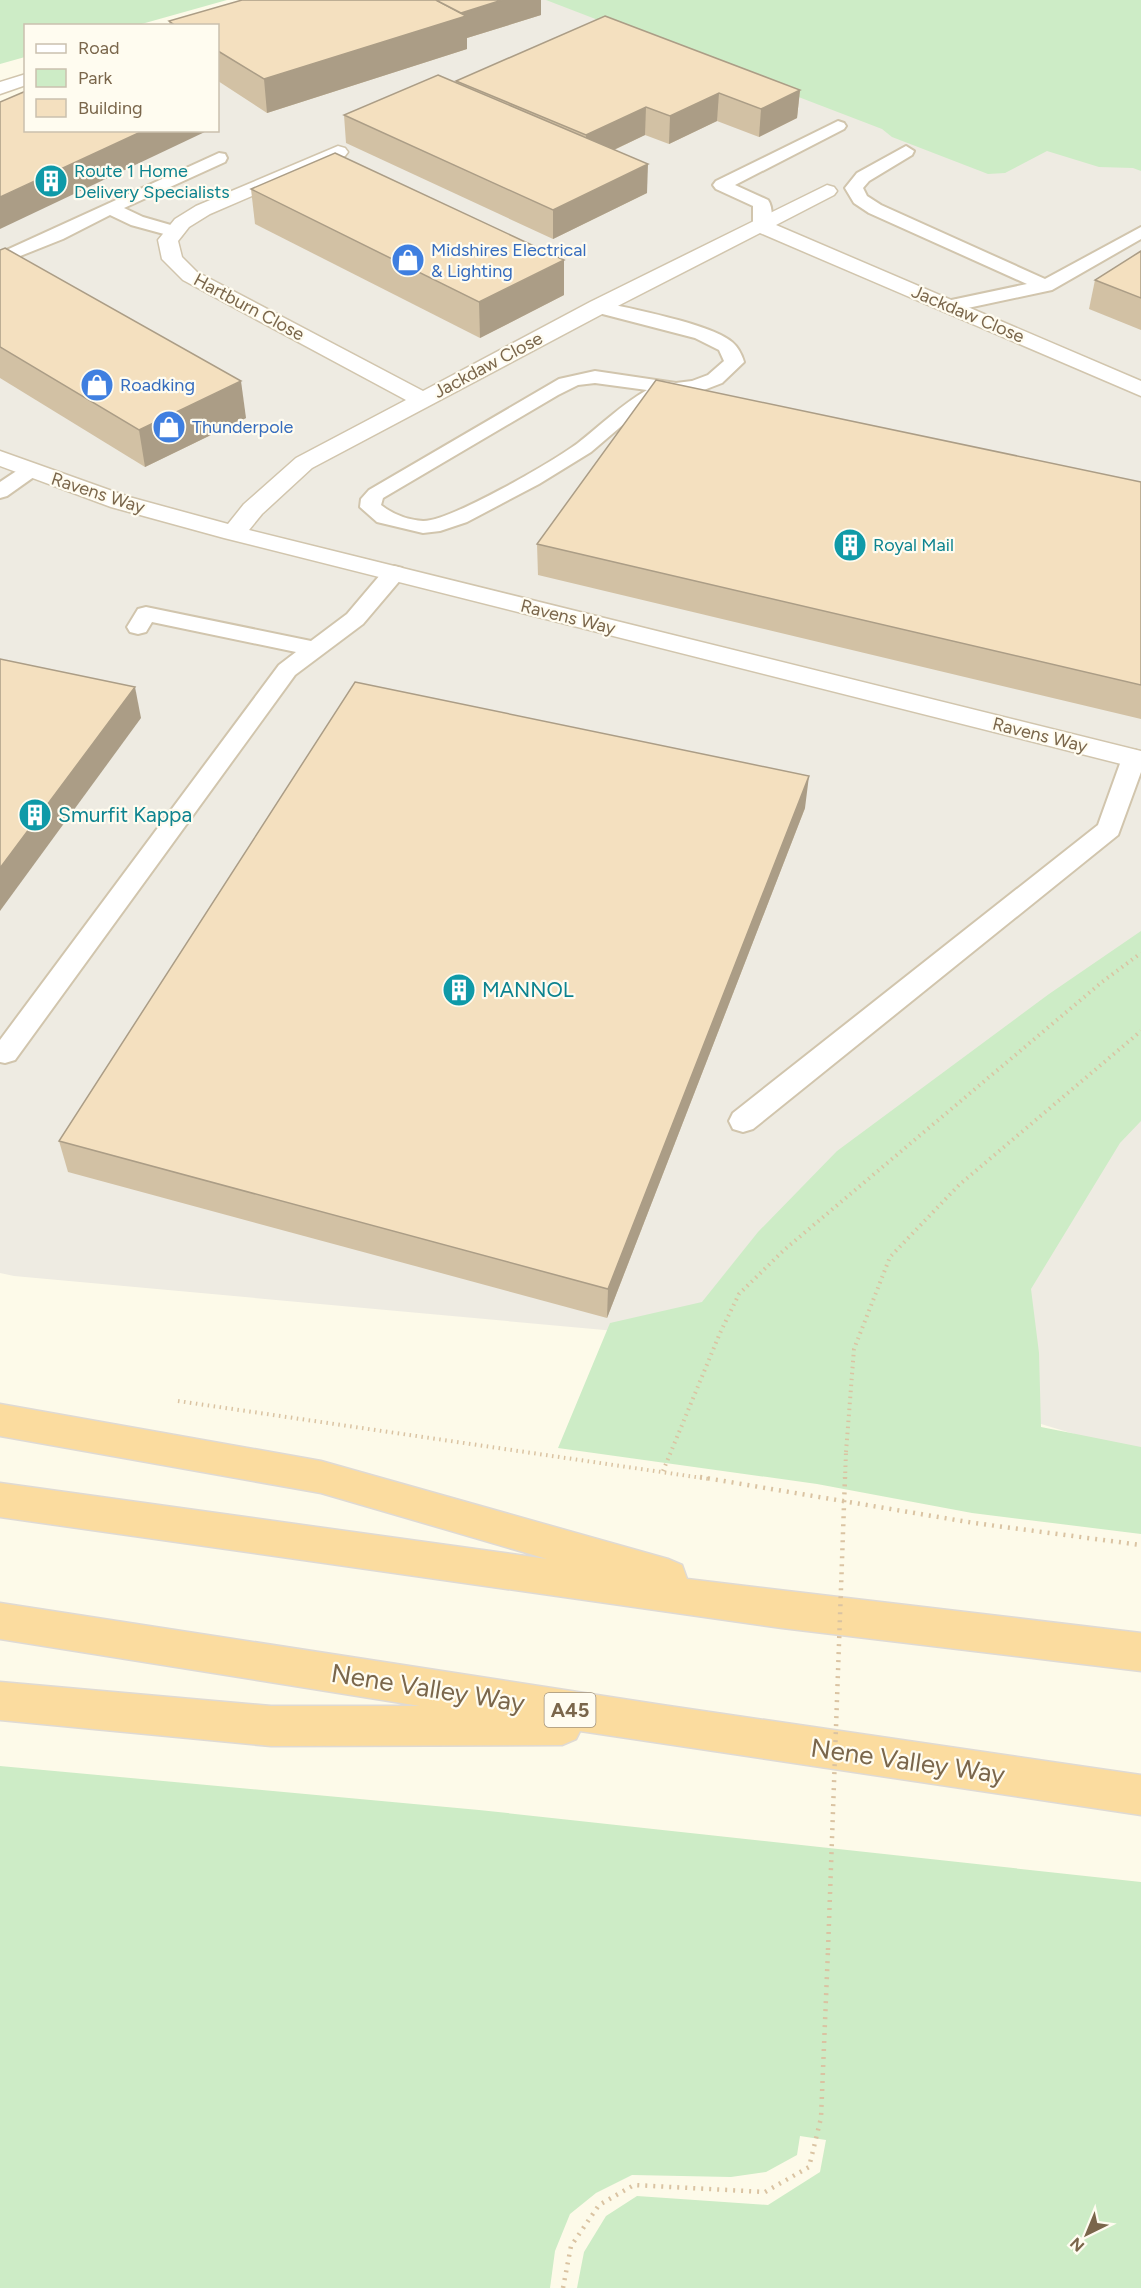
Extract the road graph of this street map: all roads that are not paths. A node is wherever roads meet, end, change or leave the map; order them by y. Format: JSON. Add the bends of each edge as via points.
{"nodes":[{"id":1,"x":24,"y":80,"type":"edge"},
{"id":2,"x":0,"y":88,"type":"edge"},
{"id":3,"x":838,"y":126,"type":"dead end"},
{"id":4,"x":906,"y":151,"type":"dead end"},
{"id":5,"x":338,"y":152,"type":"edge"},
{"id":6,"x":219,"y":158,"type":"dead end"},
{"id":7,"x":827,"y":191,"type":"dead end"},
{"id":8,"x":110,"y":208,"type":"junction"},
{"id":9,"x":762,"y":226,"type":"junction"},
{"id":10,"x":175,"y":232,"type":"junction"},
{"id":11,"x":1141,"y":232,"type":"edge"},
{"id":12,"x":0,"y":259,"type":"edge"},
{"id":13,"x":1046,"y":286,"type":"junction"},
{"id":14,"x":949,"y":306,"type":"junction"},
{"id":15,"x":598,"y":307,"type":"junction"},
{"id":16,"x":663,"y":389,"type":"junction"},
{"id":17,"x":1141,"y":389,"type":"edge"},
{"id":18,"x":422,"y":399,"type":"junction"},
{"id":19,"x":0,"y":458,"type":"edge"},
{"id":20,"x":31,"y":470,"type":"junction"},
{"id":21,"x":0,"y":492,"type":"edge"},
{"id":22,"x":233,"y":533,"type":"junction"},
{"id":23,"x":394,"y":573,"type":"junction"},
{"id":24,"x":138,"y":627,"type":"dead end"},
{"id":25,"x":315,"y":649,"type":"junction"},
{"id":26,"x":1137,"y":759,"type":"edge"},
{"id":27,"x":6,"y":1053,"type":"dead end"},
{"id":28,"x":743,"y":1121,"type":"dead end"},
{"id":29,"x":0,"y":1420,"type":"edge"},
{"id":30,"x":0,"y":1500,"type":"edge"},
{"id":31,"x":782,"y":1610,"type":"junction"},
{"id":32,"x":0,"y":1621,"type":"edge"},
{"id":33,"x":1141,"y":1652,"type":"edge"},
{"id":34,"x":0,"y":1701,"type":"edge"},
{"id":35,"x":662,"y":1725,"type":"junction"},
{"id":36,"x":1141,"y":1795,"type":"edge"}],
"edges":[{"from":1,"to":2,"type":"street"},
{"from":3,"to":9,"type":"lane","via":[[722,185],[762,204]]},
{"from":4,"to":13,"type":"lane","via":[[863,177],[855,188],[860,199]]},
{"from":5,"to":10,"type":"street","via":[[203,210]]},
{"from":6,"to":8,"type":"lane"},
{"from":7,"to":9,"type":"street","name":"Jackdaw Close"},
{"from":8,"to":10,"type":"lane"},
{"from":8,"to":12,"type":"lane"},
{"from":9,"to":14,"type":"street","name":"Jackdaw Close"},
{"from":9,"to":15,"type":"street","name":"Jackdaw Close"},
{"from":10,"to":18,"type":"street","name":"Hartburn Close","via":[[168,240],[172,259],[190,276]]},
{"from":11,"to":13,"type":"lane"},
{"from":13,"to":14,"type":"lane"},
{"from":14,"to":17,"type":"street","name":"Jackdaw Close"},
{"from":15,"to":16,"type":"lane","via":[[708,336],[733,355],[734,363],[709,381],[688,389]]},
{"from":15,"to":18,"type":"street","name":"Jackdaw Close"},
{"from":16,"to":16,"type":"lane","via":[[632,407],[584,448],[460,518],[423,527],[384,518],[370,507],[376,494],[575,380],[621,379]]},
{"from":18,"to":22,"type":"street","name":"Jackdaw Close","via":[[304,463],[253,509]]},
{"from":19,"to":20,"type":"street","name":"Ravens Way"},
{"from":20,"to":21,"type":"lane"},
{"from":20,"to":22,"type":"street","name":"Ravens Way","via":[[120,502]]},
{"from":22,"to":23,"type":"street","name":"Ravens Way"},
{"from":23,"to":25,"type":"lane","via":[[355,619]]},
{"from":23,"to":26,"type":"street","name":"Ravens Way"},
{"from":24,"to":25,"type":"lane","via":[[146,614]]},
{"from":25,"to":27,"type":"lane","via":[[287,670]]},
{"from":26,"to":28,"type":"lane","via":[[1109,829]]},
{"from":29,"to":31,"type":"highway","via":[[321,1476]]},
{"from":30,"to":31,"type":"highway"},
{"from":31,"to":33,"type":"highway"},
{"from":32,"to":35,"type":"highway","name":"Nene Valley Way","number":"A45"},
{"from":34,"to":35,"type":"highway","via":[[271,1726]]},
{"from":35,"to":36,"type":"highway","name":"Nene Valley Way","number":"A45"}]}
